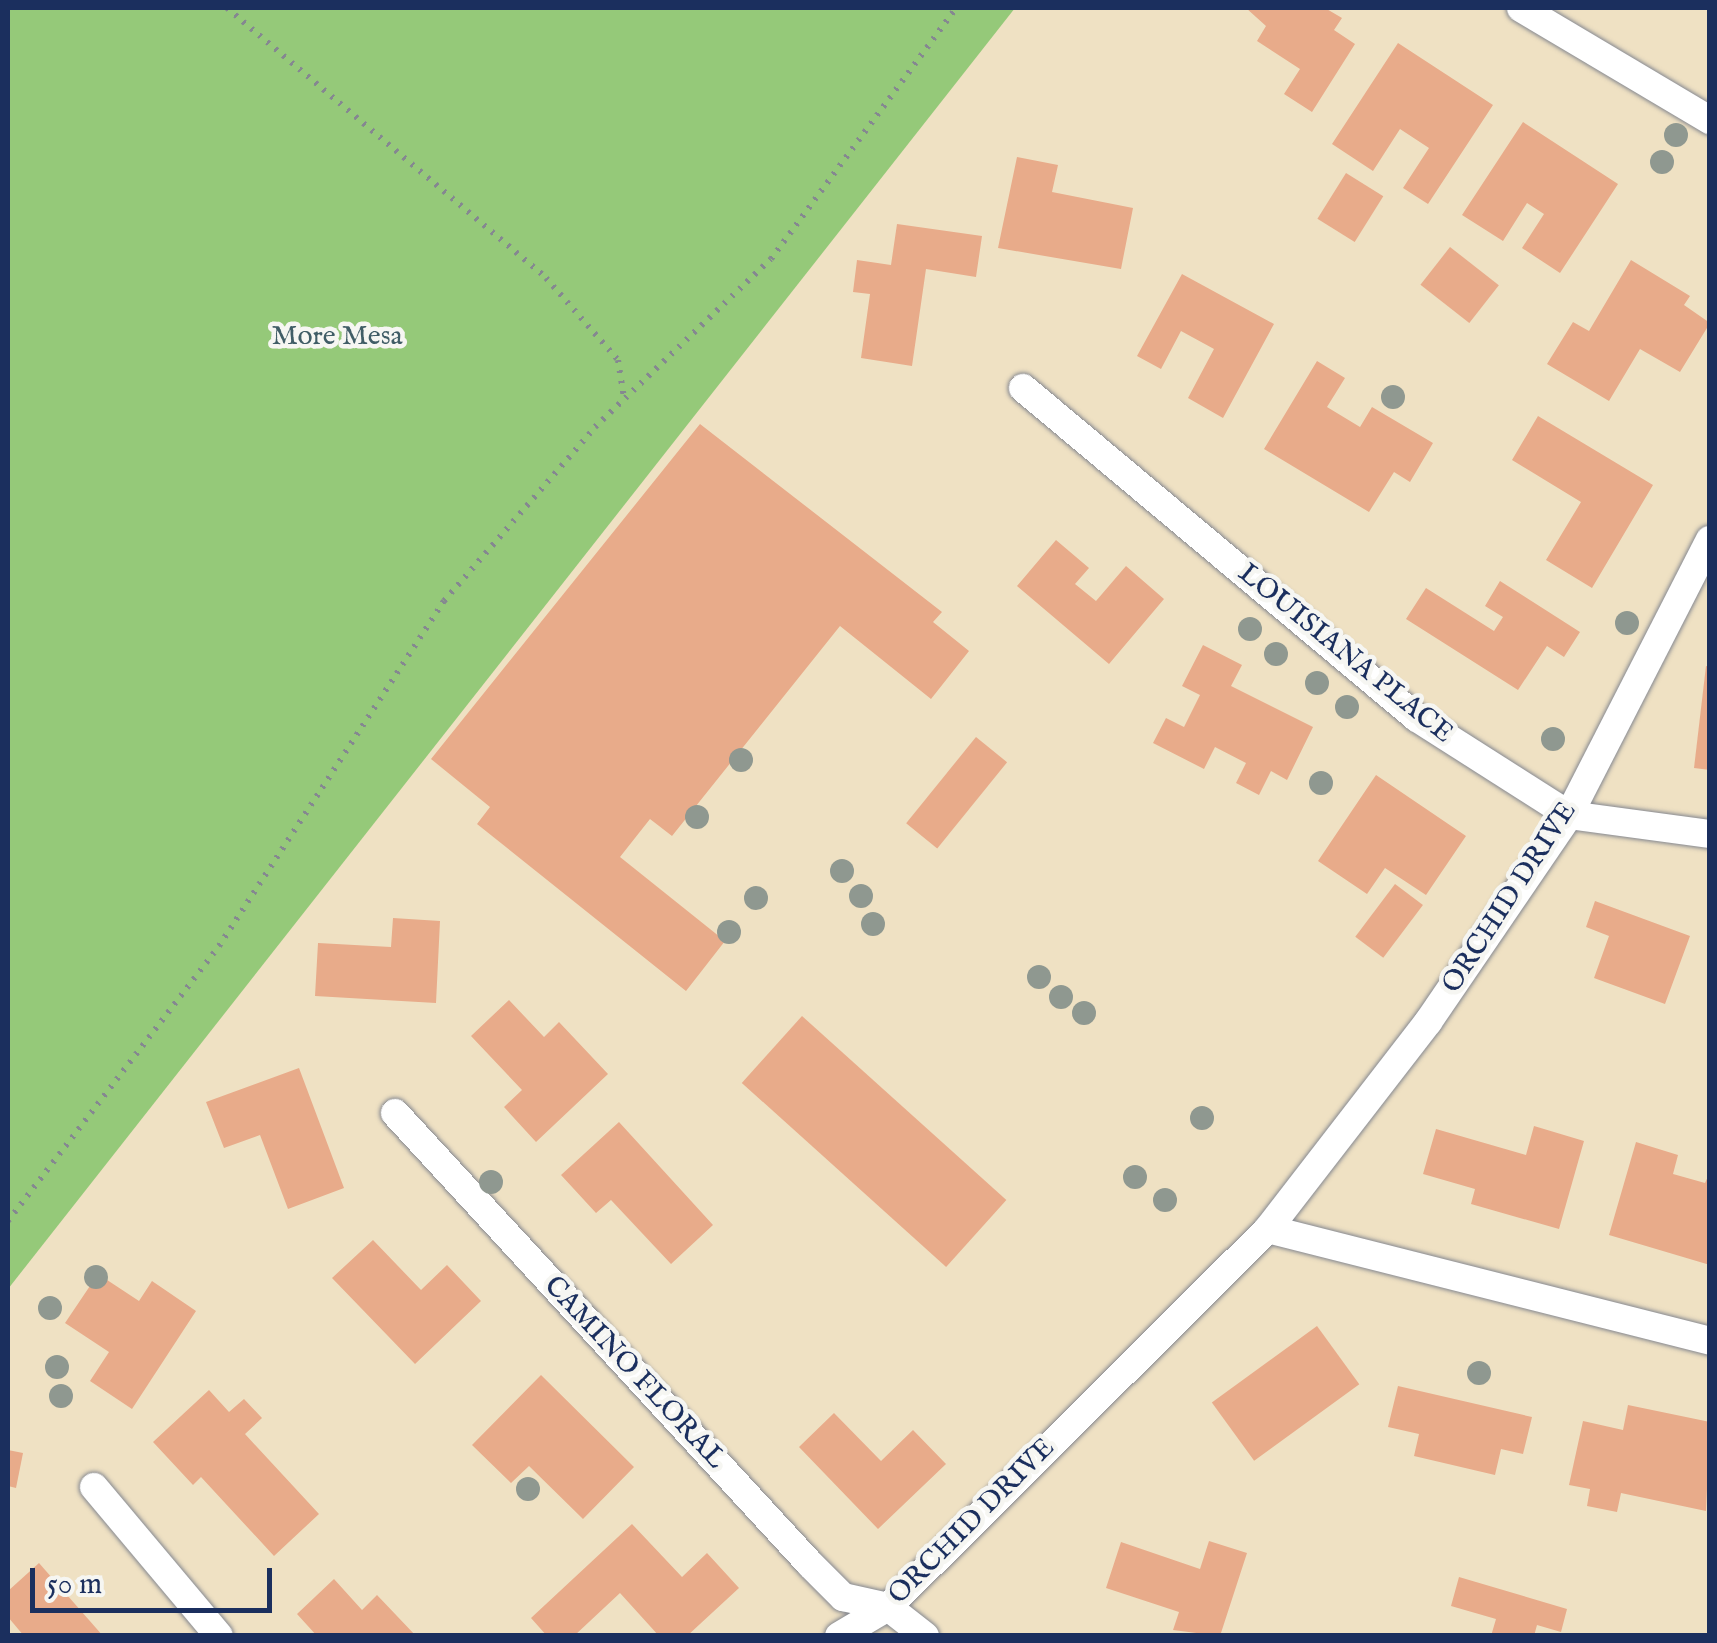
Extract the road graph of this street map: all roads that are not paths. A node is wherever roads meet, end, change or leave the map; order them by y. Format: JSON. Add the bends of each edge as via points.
{"nodes":[{"id":1,"x":1521,"y":8,"type":"edge"},
{"id":2,"x":1710,"y":120,"type":"edge"},
{"id":3,"x":1023,"y":388,"type":"dead end"},
{"id":4,"x":1710,"y":540,"type":"edge"},
{"id":5,"x":1569,"y":815,"type":"junction"},
{"id":6,"x":1710,"y":834,"type":"edge"},
{"id":7,"x":395,"y":1113,"type":"dead end"},
{"id":8,"x":1268,"y":1229,"type":"junction"},
{"id":9,"x":1710,"y":1341,"type":"edge"},
{"id":10,"x":94,"y":1487,"type":"dead end"},
{"id":11,"x":888,"y":1607,"type":"junction"},
{"id":12,"x":219,"y":1636,"type":"edge"},
{"id":13,"x":840,"y":1636,"type":"edge"},
{"id":14,"x":925,"y":1636,"type":"edge"}],
"edges":[{"from":1,"to":2,"type":"street"},
{"from":3,"to":5,"type":"street","name":"LOUISIANA PLACE","via":[[1417,718]]},
{"from":4,"to":5,"type":"street","name":"ORCHID DRIVE"},
{"from":5,"to":6,"type":"street","name":"LOUISIANA PLACE"},
{"from":5,"to":8,"type":"street","name":"ORCHID DRIVE","via":[[1428,1022]]},
{"from":7,"to":11,"type":"street","name":"CAMINO FLORAL","via":[[810,1564],[843,1597]]},
{"from":8,"to":9,"type":"street"},
{"from":8,"to":11,"type":"street","name":"ORCHID DRIVE"},
{"from":10,"to":12,"type":"street"},
{"from":11,"to":13,"type":"street","name":"ORCHID DRIVE"},
{"from":11,"to":14,"type":"street"}]}
